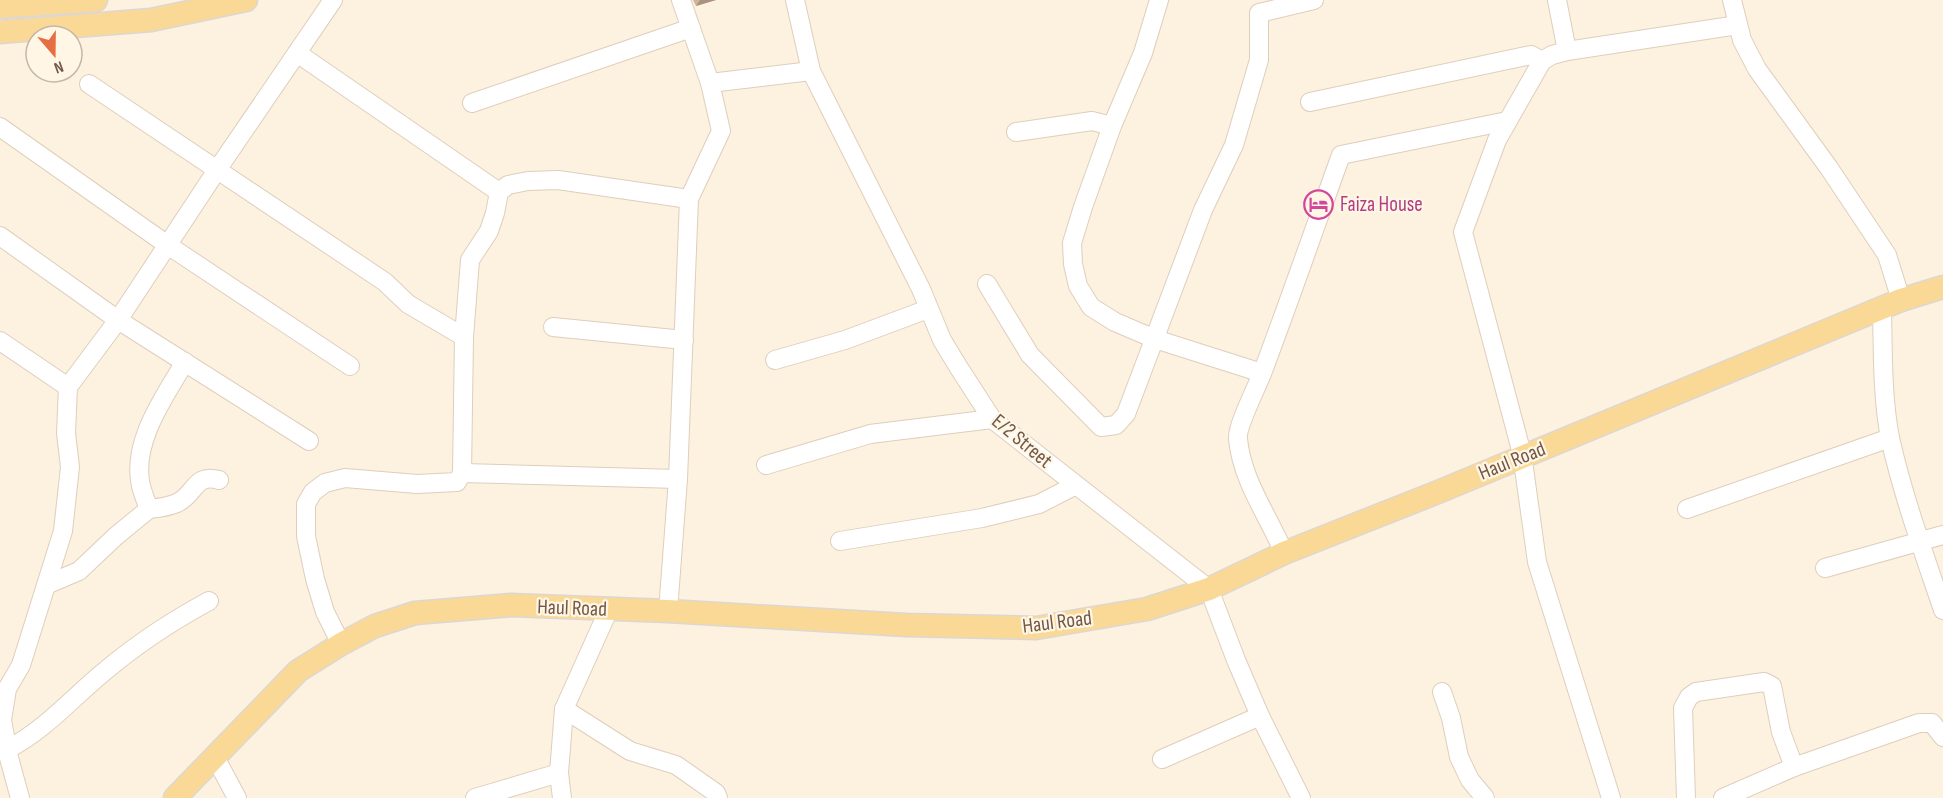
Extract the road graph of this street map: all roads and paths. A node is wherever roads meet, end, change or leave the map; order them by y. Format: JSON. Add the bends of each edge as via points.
{"nodes":[{"id":1,"x":96,"y":0,"type":"edge"},
{"id":2,"x":246,"y":0,"type":"edge"},
{"id":3,"x":333,"y":0,"type":"edge"},
{"id":4,"x":681,"y":0,"type":"edge"},
{"id":5,"x":795,"y":0,"type":"edge"},
{"id":6,"x":1159,"y":0,"type":"edge"},
{"id":7,"x":1314,"y":0,"type":"edge"},
{"id":8,"x":1557,"y":0,"type":"edge"},
{"id":9,"x":1732,"y":0,"type":"edge"},
{"id":10,"x":0,"y":7,"type":"edge"},
{"id":11,"x":1738,"y":25,"type":"junction"},
{"id":12,"x":691,"y":27,"type":"junction"},
{"id":13,"x":0,"y":32,"type":"edge"},
{"id":14,"x":1567,"y":51,"type":"junction"},
{"id":15,"x":297,"y":53,"type":"junction"},
{"id":16,"x":1542,"y":62,"type":"junction"},
{"id":17,"x":811,"y":71,"type":"junction"},
{"id":18,"x":710,"y":83,"type":"junction"},
{"id":19,"x":89,"y":84,"type":"dead end"},
{"id":20,"x":472,"y":102,"type":"dead end"},
{"id":21,"x":1310,"y":102,"type":"dead end"},
{"id":22,"x":1507,"y":121,"type":"junction"},
{"id":23,"x":1112,"y":126,"type":"junction"},
{"id":24,"x":0,"y":127,"type":"edge"},
{"id":25,"x":1016,"y":132,"type":"dead end"},
{"id":26,"x":217,"y":170,"type":"junction"},
{"id":27,"x":499,"y":192,"type":"junction"},
{"id":28,"x":689,"y":199,"type":"junction"},
{"id":29,"x":0,"y":236,"type":"edge"},
{"id":30,"x":169,"y":246,"type":"junction"},
{"id":31,"x":987,"y":284,"type":"dead end"},
{"id":32,"x":1943,"y":288,"type":"edge"},
{"id":33,"x":1891,"y":304,"type":"junction"},
{"id":34,"x":928,"y":309,"type":"junction"},
{"id":35,"x":118,"y":320,"type":"junction"},
{"id":36,"x":553,"y":327,"type":"dead end"},
{"id":37,"x":464,"y":337,"type":"junction"},
{"id":38,"x":1155,"y":339,"type":"junction"},
{"id":39,"x":684,"y":340,"type":"junction"},
{"id":40,"x":0,"y":341,"type":"edge"},
{"id":41,"x":775,"y":360,"type":"dead end"},
{"id":42,"x":185,"y":362,"type":"junction"},
{"id":43,"x":350,"y":366,"type":"dead end"},
{"id":44,"x":1262,"y":373,"type":"junction"},
{"id":45,"x":68,"y":387,"type":"junction"},
{"id":46,"x":992,"y":419,"type":"junction"},
{"id":47,"x":1890,"y":438,"type":"junction"},
{"id":48,"x":309,"y":441,"type":"dead end"},
{"id":49,"x":1522,"y":457,"type":"junction"},
{"id":50,"x":766,"y":465,"type":"dead end"},
{"id":51,"x":462,"y":472,"type":"junction"},
{"id":52,"x":678,"y":479,"type":"junction"},
{"id":53,"x":219,"y":480,"type":"dead end"},
{"id":54,"x":1076,"y":485,"type":"junction"},
{"id":55,"x":149,"y":508,"type":"junction"},
{"id":56,"x":1687,"y":509,"type":"dead end"},
{"id":57,"x":1943,"y":535,"type":"edge"},
{"id":58,"x":840,"y":541,"type":"dead end"},
{"id":59,"x":1920,"y":541,"type":"junction"},
{"id":60,"x":1284,"y":553,"type":"junction"},
{"id":61,"x":1825,"y":568,"type":"dead end"},
{"id":62,"x":46,"y":585,"type":"junction"},
{"id":63,"x":1209,"y":590,"type":"junction"},
{"id":64,"x":208,"y":601,"type":"dead end"},
{"id":65,"x":609,"y":609,"type":"junction"},
{"id":66,"x":1943,"y":610,"type":"edge"},
{"id":67,"x":668,"y":611,"type":"junction"},
{"id":68,"x":340,"y":644,"type":"junction"},
{"id":69,"x":1442,"y":692,"type":"dead end"},
{"id":70,"x":564,"y":709,"type":"junction"},
{"id":71,"x":1260,"y":716,"type":"junction"},
{"id":72,"x":1943,"y":737,"type":"edge"},
{"id":73,"x":8,"y":749,"type":"junction"},
{"id":74,"x":215,"y":757,"type":"junction"},
{"id":75,"x":1162,"y":759,"type":"dead end"},
{"id":76,"x":1794,"y":767,"type":"junction"},
{"id":77,"x":559,"y":772,"type":"junction"},
{"id":78,"x":20,"y":798,"type":"edge"},
{"id":79,"x":176,"y":798,"type":"edge"},
{"id":80,"x":237,"y":798,"type":"edge"},
{"id":81,"x":475,"y":798,"type":"edge"},
{"id":82,"x":562,"y":798,"type":"edge"},
{"id":83,"x":718,"y":798,"type":"edge"},
{"id":84,"x":1301,"y":798,"type":"edge"},
{"id":85,"x":1485,"y":798,"type":"edge"},
{"id":86,"x":1611,"y":798,"type":"edge"},
{"id":87,"x":1686,"y":798,"type":"edge"},
{"id":88,"x":1723,"y":798,"type":"edge"}],
"edges":[{"from":1,"to":10,"type":"main road"},
{"from":2,"to":13,"type":"main road","via":[[151,20]]},
{"from":3,"to":15,"type":"street"},
{"from":4,"to":12,"type":"street"},
{"from":5,"to":17,"type":"street","name":"E/2 Street"},
{"from":6,"to":23,"type":"street","via":[[1143,53]]},
{"from":7,"to":38,"type":"street","via":[[1259,13],[1259,60],[1234,145],[1203,210]]},
{"from":8,"to":14,"type":"street"},
{"from":9,"to":11,"type":"street"},
{"from":11,"to":14,"type":"street"},
{"from":11,"to":33,"type":"street","via":[[1757,69],[1887,255]]},
{"from":12,"to":18,"type":"street"},
{"from":12,"to":20,"type":"street"},
{"from":14,"to":16,"type":"street"},
{"from":15,"to":26,"type":"street"},
{"from":15,"to":27,"type":"street"},
{"from":16,"to":21,"type":"street","via":[[1531,55]]},
{"from":16,"to":22,"type":"street"},
{"from":17,"to":18,"type":"street"},
{"from":17,"to":34,"type":"street","name":"E/2 Street"},
{"from":18,"to":28,"type":"street","via":[[721,131]]},
{"from":19,"to":26,"type":"street"},
{"from":22,"to":44,"type":"street","via":[[1341,155]]},
{"from":22,"to":49,"type":"street","via":[[1463,232]]},
{"from":23,"to":25,"type":"street","via":[[1092,121]]},
{"from":23,"to":38,"type":"street","via":[[1072,243],[1073,264],[1078,286],[1091,307]]},
{"from":24,"to":30,"type":"street"},
{"from":26,"to":30,"type":"street"},
{"from":26,"to":37,"type":"street","via":[[386,282],[408,304]]},
{"from":27,"to":28,"type":"street","via":[[508,185],[558,180]]},
{"from":27,"to":37,"type":"street","via":[[489,231],[470,260]]},
{"from":28,"to":39,"type":"street"},
{"from":29,"to":35,"type":"street"},
{"from":30,"to":35,"type":"street"},
{"from":30,"to":43,"type":"street"},
{"from":31,"to":38,"type":"street","via":[[1030,355],[1101,427],[1116,425],[1126,414]]},
{"from":32,"to":33,"type":"main road","name":"Haul Road"},
{"from":33,"to":47,"type":"street","via":[[1885,398]]},
{"from":33,"to":49,"type":"main road","name":"Haul Road"},
{"from":34,"to":41,"type":"street","via":[[845,340]]},
{"from":34,"to":46,"type":"street","name":"E/2 Street","via":[[942,340]]},
{"from":35,"to":42,"type":"street"},
{"from":35,"to":45,"type":"street"},
{"from":36,"to":39,"type":"street"},
{"from":37,"to":51,"type":"street"},
{"from":38,"to":44,"type":"street"},
{"from":39,"to":52,"type":"street"},
{"from":40,"to":45,"type":"street"},
{"from":42,"to":48,"type":"street"},
{"from":42,"to":55,"type":"street","via":[[155,411],[140,455],[141,484]]},
{"from":44,"to":60,"type":"street","via":[[1237,435],[1252,489]]},
{"from":45,"to":62,"type":"street","via":[[66,433],[70,467],[63,531]]},
{"from":46,"to":50,"type":"street","via":[[870,434]]},
{"from":46,"to":54,"type":"street","name":"E/2 Street"},
{"from":47,"to":56,"type":"street"},
{"from":47,"to":59,"type":"street"},
{"from":49,"to":60,"type":"main road","name":"Haul Road"},
{"from":49,"to":86,"type":"street","via":[[1537,562]]},
{"from":51,"to":52,"type":"street"},
{"from":51,"to":68,"type":"street","via":[[458,482],[417,484],[345,478],[325,483],[313,492],[306,504],[306,536],[325,612]]},
{"from":52,"to":67,"type":"street"},
{"from":53,"to":55,"type":"street","via":[[201,480],[179,502]]},
{"from":54,"to":58,"type":"street","via":[[1039,504],[982,518]]},
{"from":54,"to":63,"type":"street","name":"E/2 Street"},
{"from":55,"to":62,"type":"street","via":[[79,571]]},
{"from":57,"to":59,"type":"street"},
{"from":59,"to":61,"type":"street"},
{"from":59,"to":66,"type":"street"},
{"from":60,"to":63,"type":"main road","name":"Haul Road"},
{"from":62,"to":73,"type":"street","via":[[21,665],[7,689],[3,720]]},
{"from":63,"to":67,"type":"main road","name":"Haul Road","via":[[1147,609],[1036,628],[906,625]]},
{"from":63,"to":71,"type":"street"},
{"from":64,"to":73,"type":"street","via":[[146,639],[28,738]]},
{"from":65,"to":67,"type":"main road","name":"Haul Road"},
{"from":65,"to":68,"type":"main road","name":"Haul Road","via":[[511,605],[415,613],[375,626]]},
{"from":65,"to":70,"type":"street"},
{"from":68,"to":74,"type":"main road","name":"Haul Road","via":[[298,671]]},
{"from":69,"to":85,"type":"street","via":[[1459,757],[1470,780]]},
{"from":70,"to":77,"type":"street"},
{"from":70,"to":83,"type":"street","via":[[630,751],[676,765],[717,793]]},
{"from":71,"to":75,"type":"street"},
{"from":71,"to":84,"type":"street"},
{"from":72,"to":76,"type":"street","via":[[1932,723],[1919,723]]},
{"from":73,"to":78,"type":"street"},
{"from":74,"to":79,"type":"main road","name":"Haul Road"},
{"from":74,"to":80,"type":"street"},
{"from":76,"to":87,"type":"street","via":[[1781,732],[1772,686],[1764,682],[1696,692],[1683,708]]},
{"from":76,"to":88,"type":"street"},
{"from":77,"to":81,"type":"street"},
{"from":77,"to":82,"type":"street"}]}
